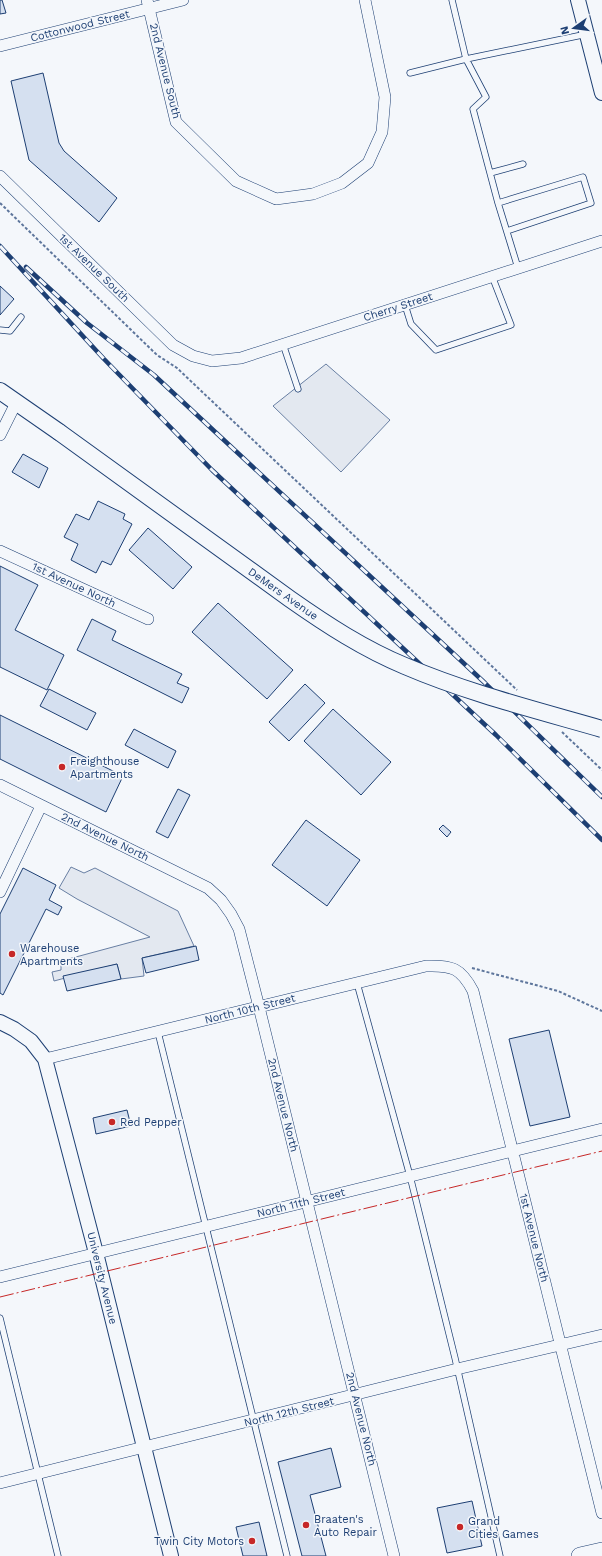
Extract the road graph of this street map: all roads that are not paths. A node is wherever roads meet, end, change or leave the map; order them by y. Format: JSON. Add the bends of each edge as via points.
{"nodes":[{"id":1,"x":183,"y":0,"type":"edge"},
{"id":2,"x":365,"y":0,"type":"edge"},
{"id":3,"x":452,"y":0,"type":"edge"},
{"id":4,"x":578,"y":0,"type":"edge"},
{"id":5,"x":148,"y":4,"type":"edge"},
{"id":6,"x":587,"y":34,"type":"junction"},
{"id":7,"x":0,"y":46,"type":"edge"},
{"id":8,"x":466,"y":59,"type":"junction"},
{"id":9,"x":410,"y":73,"type":"dead end"},
{"id":10,"x":602,"y":93,"type":"edge"},
{"id":11,"x":523,"y":164,"type":"dead end"},
{"id":12,"x":490,"y":173,"type":"junction"},
{"id":13,"x":0,"y":176,"type":"edge"},
{"id":14,"x":498,"y":203,"type":"junction"},
{"id":15,"x":507,"y":231,"type":"junction"},
{"id":16,"x":602,"y":241,"type":"edge"},
{"id":17,"x":518,"y":268,"type":"junction"},
{"id":18,"x":492,"y":276,"type":"junction"},
{"id":19,"x":405,"y":305,"type":"junction"},
{"id":20,"x":21,"y":317,"type":"dead end"},
{"id":21,"x":0,"y":330,"type":"edge"},
{"id":22,"x":282,"y":344,"type":"junction"},
{"id":23,"x":193,"y":356,"type":"joint"},
{"id":24,"x":298,"y":389,"type":"dead end"},
{"id":25,"x":0,"y":391,"type":"edge"},
{"id":26,"x":16,"y":403,"type":"junction"},
{"id":27,"x":0,"y":435,"type":"edge"},
{"id":28,"x":0,"y":551,"type":"edge"},
{"id":29,"x":148,"y":619,"type":"dead end"},
{"id":30,"x":602,"y":729,"type":"edge"},
{"id":31,"x":0,"y":785,"type":"edge"},
{"id":32,"x":41,"y":806,"type":"junction"},
{"id":33,"x":0,"y":892,"type":"edge"},
{"id":34,"x":456,"y":970,"type":"joint"},
{"id":35,"x":357,"y":983,"type":"junction"},
{"id":36,"x":259,"y":1007,"type":"junction"},
{"id":37,"x":0,"y":1022,"type":"edge"},
{"id":38,"x":158,"y":1032,"type":"junction"},
{"id":39,"x":45,"y":1059,"type":"junction"},
{"id":40,"x":602,"y":1129,"type":"edge"},
{"id":41,"x":512,"y":1150,"type":"junction"},
{"id":42,"x":410,"y":1176,"type":"junction"},
{"id":43,"x":307,"y":1201,"type":"junction"},
{"id":44,"x":206,"y":1226,"type":"junction"},
{"id":45,"x":96,"y":1253,"type":"junction"},
{"id":46,"x":0,"y":1277,"type":"edge"},
{"id":47,"x":0,"y":1318,"type":"edge"},
{"id":48,"x":602,"y":1335,"type":"edge"},
{"id":49,"x":560,"y":1345,"type":"junction"},
{"id":50,"x":457,"y":1369,"type":"junction"},
{"id":51,"x":355,"y":1395,"type":"junction"},
{"id":52,"x":253,"y":1420,"type":"junction"},
{"id":53,"x":144,"y":1447,"type":"junction"},
{"id":54,"x":38,"y":1474,"type":"junction"},
{"id":55,"x":0,"y":1483,"type":"edge"},
{"id":56,"x":602,"y":1513,"type":"edge"},
{"id":57,"x":602,"y":1551,"type":"edge"},
{"id":58,"x":58,"y":1556,"type":"edge"},
{"id":59,"x":171,"y":1556,"type":"edge"},
{"id":60,"x":287,"y":1556,"type":"edge"},
{"id":61,"x":394,"y":1556,"type":"edge"},
{"id":62,"x":500,"y":1556,"type":"edge"},
{"id":63,"x":580,"y":1556,"type":"edge"}],
"edges":[{"from":1,"to":5,"type":"street","name":"Cottonwood Street"},
{"from":2,"to":5,"type":"street","name":"2nd Avenue South","via":[[385,97],[382,132],[368,163],[342,183],[313,194],[276,199],[236,181],[176,122]]},
{"from":3,"to":8,"type":"lane"},
{"from":4,"to":6,"type":"street"},
{"from":5,"to":7,"type":"street","name":"Cottonwood Street"},
{"from":6,"to":8,"type":"lane"},
{"from":6,"to":10,"type":"street"},
{"from":8,"to":9,"type":"lane"},
{"from":8,"to":12,"type":"lane","via":[[486,97],[474,109]]},
{"from":11,"to":12,"type":"lane"},
{"from":12,"to":14,"type":"lane"},
{"from":13,"to":23,"type":"street","name":"1st Avenue South","via":[[173,345]]},
{"from":14,"to":15,"type":"lane"},
{"from":14,"to":15,"type":"lane","via":[[583,177],[590,203]]},
{"from":15,"to":17,"type":"lane"},
{"from":16,"to":17,"type":"street","name":"Cherry Street"},
{"from":17,"to":18,"type":"street","name":"Cherry Street"},
{"from":18,"to":19,"type":"street","name":"Cherry Street"},
{"from":18,"to":19,"type":"lane","via":[[511,325],[436,350],[411,324]]},
{"from":19,"to":22,"type":"street","name":"Cherry Street"},
{"from":20,"to":21,"type":"lane","via":[[10,331]]},
{"from":22,"to":23,"type":"street","name":"Cherry Street","via":[[241,358],[212,361]]},
{"from":22,"to":24,"type":"lane"},
{"from":25,"to":26,"type":"main road","name":"DeMers Avenue"},
{"from":26,"to":27,"type":"street"},
{"from":26,"to":30,"type":"main road","name":"DeMers Avenue","bridge":true,"via":[[324,623],[362,646],[444,682]]},
{"from":28,"to":29,"type":"street","name":"1st Avenue North"},
{"from":31,"to":32,"type":"street","name":"2nd Avenue North"},
{"from":32,"to":33,"type":"street"},
{"from":32,"to":36,"type":"street","name":"2nd Avenue North","via":[[208,888],[232,914]]},
{"from":34,"to":35,"type":"street","name":"North 10th Street","via":[[443,965],[426,966]]},
{"from":34,"to":41,"type":"street","name":"1st Avenue North","via":[[466,978],[473,991]]},
{"from":35,"to":36,"type":"street","name":"North 10th Street"},
{"from":35,"to":42,"type":"lane"},
{"from":36,"to":38,"type":"street","name":"North 10th Street"},
{"from":36,"to":43,"type":"street","name":"2nd Avenue North"},
{"from":37,"to":39,"type":"street","name":"University Avenue","via":[[31,1040]]},
{"from":38,"to":39,"type":"street","name":"North 10th Street"},
{"from":38,"to":44,"type":"lane"},
{"from":39,"to":45,"type":"street","name":"University Avenue"},
{"from":40,"to":41,"type":"street","name":"North 11th Street"},
{"from":41,"to":42,"type":"street","name":"North 11th Street"},
{"from":41,"to":49,"type":"street","name":"1st Avenue North"},
{"from":42,"to":43,"type":"street","name":"North 11th Street"},
{"from":42,"to":50,"type":"lane"},
{"from":43,"to":44,"type":"street","name":"North 11th Street"},
{"from":43,"to":51,"type":"street","name":"2nd Avenue North"},
{"from":44,"to":45,"type":"street","name":"North 11th Street"},
{"from":44,"to":52,"type":"lane"},
{"from":45,"to":46,"type":"street","name":"North 11th Street"},
{"from":45,"to":53,"type":"street","name":"University Avenue"},
{"from":47,"to":54,"type":"lane"},
{"from":48,"to":49,"type":"street","name":"North 12th Street"},
{"from":49,"to":50,"type":"street","name":"North 12th Street"},
{"from":49,"to":56,"type":"street","name":"1st Avenue North"},
{"from":50,"to":51,"type":"street","name":"North 12th Street"},
{"from":50,"to":62,"type":"lane"},
{"from":51,"to":52,"type":"street","name":"North 12th Street"},
{"from":51,"to":61,"type":"street","name":"2nd Avenue North"},
{"from":52,"to":53,"type":"street","name":"North 12th Street"},
{"from":52,"to":60,"type":"lane"},
{"from":53,"to":54,"type":"street","name":"North 12th Street"},
{"from":53,"to":59,"type":"street","name":"University Avenue"},
{"from":54,"to":55,"type":"street","name":"North 12th Street"},
{"from":54,"to":58,"type":"lane"},
{"from":57,"to":63,"type":"main road"}]}
